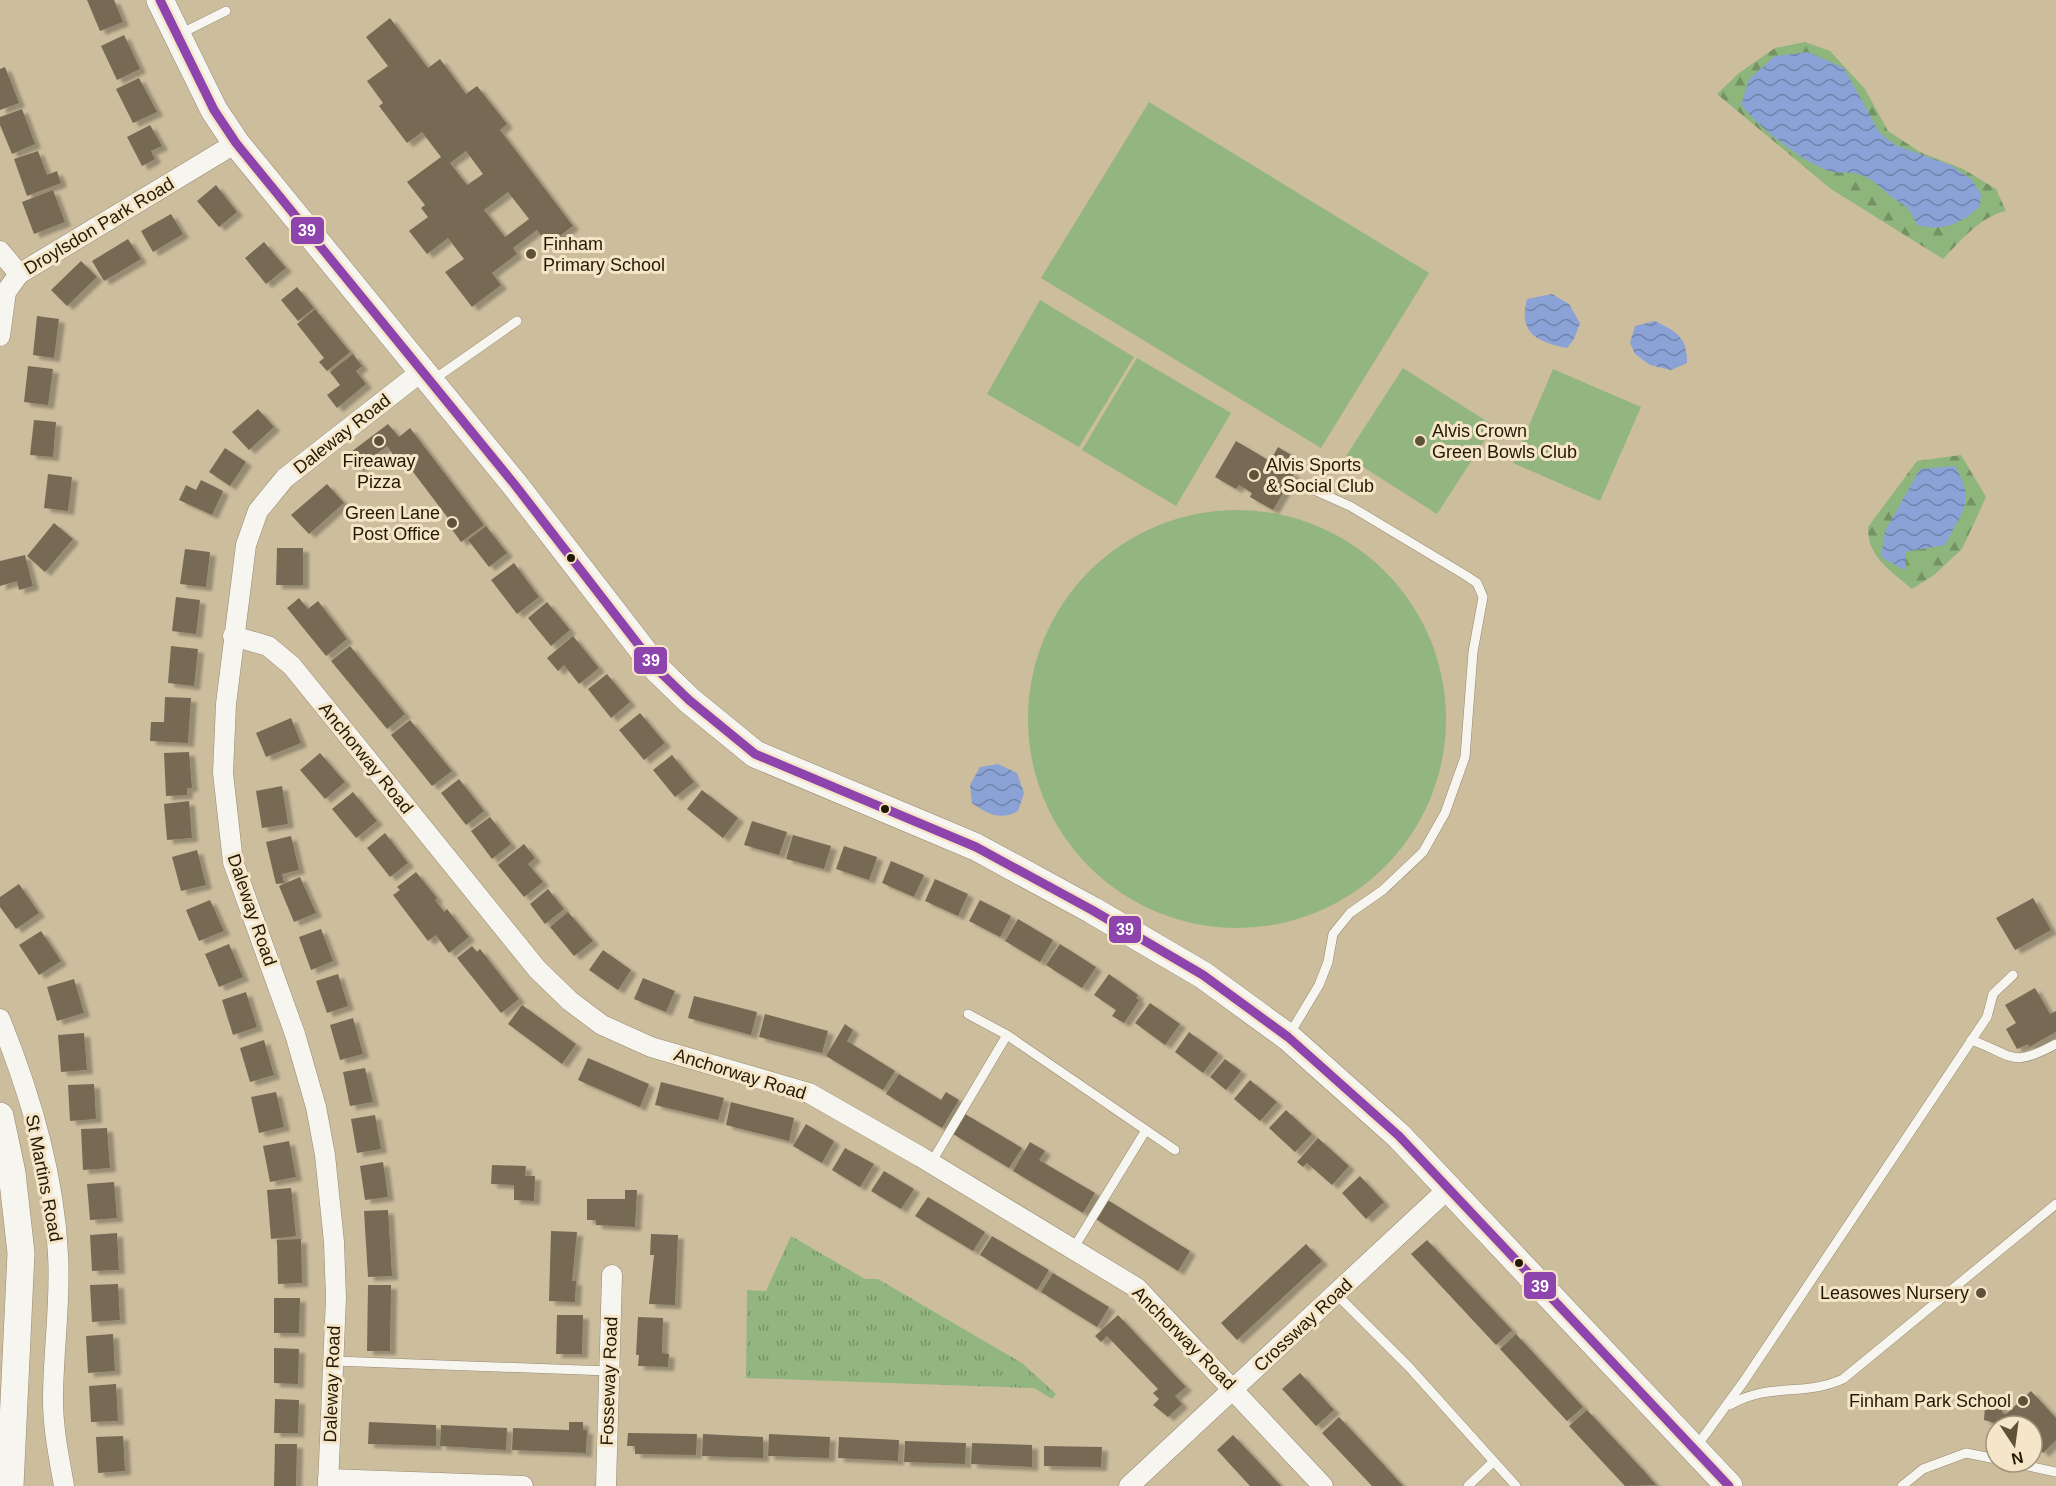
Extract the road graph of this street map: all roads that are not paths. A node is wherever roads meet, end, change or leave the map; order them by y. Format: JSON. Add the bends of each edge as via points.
{"nodes":[{"id":1,"x":160,"y":0,"type":"edge"},
{"id":2,"x":226,"y":11,"type":"dead end"},
{"id":3,"x":176,"y":36,"type":"junction"},
{"id":4,"x":236,"y":143,"type":"junction"},
{"id":5,"x":0,"y":251,"type":"edge"},
{"id":6,"x":19,"y":274,"type":"junction"},
{"id":7,"x":2,"y":300,"type":"edge"},
{"id":8,"x":517,"y":321,"type":"dead end"},
{"id":9,"x":0,"y":336,"type":"edge"},
{"id":10,"x":426,"y":377,"type":"junction"},
{"id":11,"x":1305,"y":486,"type":"dead end"},
{"id":12,"x":233,"y":636,"type":"junction"},
{"id":13,"x":2013,"y":975,"type":"dead end"},
{"id":14,"x":968,"y":1014,"type":"dead end"},
{"id":15,"x":0,"y":1019,"type":"edge"},
{"id":16,"x":1007,"y":1035,"type":"junction"},
{"id":17,"x":1287,"y":1037,"type":"junction"},
{"id":18,"x":1971,"y":1040,"type":"junction"},
{"id":19,"x":2056,"y":1044,"type":"edge"},
{"id":20,"x":0,"y":1116,"type":"edge"},
{"id":21,"x":1146,"y":1130,"type":"junction"},
{"id":22,"x":1175,"y":1150,"type":"dead end"},
{"id":23,"x":931,"y":1163,"type":"junction"},
{"id":24,"x":1449,"y":1188,"type":"junction"},
{"id":25,"x":2056,"y":1204,"type":"edge"},
{"id":26,"x":1073,"y":1249,"type":"junction"},
{"id":27,"x":612,"y":1275,"type":"dead end"},
{"id":28,"x":1336,"y":1294,"type":"junction"},
{"id":29,"x":334,"y":1361,"type":"junction"},
{"id":30,"x":609,"y":1371,"type":"junction"},
{"id":31,"x":1234,"y":1389,"type":"junction"},
{"id":32,"x":1726,"y":1408,"type":"junction"},
{"id":33,"x":1694,"y":1449,"type":"junction"},
{"id":34,"x":1984,"y":1457,"type":"edge"},
{"id":35,"x":1493,"y":1462,"type":"junction"},
{"id":36,"x":328,"y":1482,"type":"edge"},
{"id":37,"x":10,"y":1486,"type":"edge"},
{"id":38,"x":64,"y":1486,"type":"edge"},
{"id":39,"x":523,"y":1486,"type":"edge"},
{"id":40,"x":606,"y":1486,"type":"edge"},
{"id":41,"x":1129,"y":1486,"type":"edge"},
{"id":42,"x":1323,"y":1486,"type":"edge"},
{"id":43,"x":1468,"y":1486,"type":"edge"},
{"id":44,"x":1515,"y":1486,"type":"edge"},
{"id":45,"x":1729,"y":1486,"type":"edge"},
{"id":46,"x":1902,"y":1486,"type":"edge"}],
"edges":[{"from":1,"to":3,"type":"street"},
{"from":2,"to":3,"type":"lane"},
{"from":3,"to":4,"type":"street","via":[[214,110]]},
{"from":4,"to":6,"type":"street","name":"Droylsdon Park Road"},
{"from":4,"to":10,"type":"street"},
{"from":5,"to":6,"type":"street"},
{"from":6,"to":7,"type":"street","name":"Droylsdon Park Road"},
{"from":7,"to":9,"type":"street","name":"Droylsdon Park Road"},
{"from":8,"to":10,"type":"lane"},
{"from":10,"to":12,"type":"street","name":"Daleway Road","via":[[285,478],[266,499],[249,532]]},
{"from":10,"to":17,"type":"street","via":[[658,670],[720,728],[755,754],[976,847],[1092,910],[1203,975]]},
{"from":11,"to":17,"type":"lane","via":[[1350,506],[1465,574],[1477,583],[1483,597],[1473,652],[1465,757],[1445,813],[1423,852],[1383,890],[1350,913],[1333,934],[1319,985]]},
{"from":12,"to":23,"type":"street","name":"Anchorway Road","via":[[268,646],[292,666],[537,969],[585,1013],[651,1047],[809,1093]]},
{"from":12,"to":29,"type":"street","name":"Daleway Road","via":[[223,748],[228,838],[238,879],[285,1004],[316,1107],[334,1242]]},
{"from":13,"to":18,"type":"lane","via":[[1993,994],[1987,1017]]},
{"from":14,"to":16,"type":"lane"},
{"from":15,"to":38,"type":"street","name":"St Martins Road","via":[[31,1109],[53,1205],[59,1314],[53,1400]]},
{"from":16,"to":21,"type":"lane"},
{"from":16,"to":23,"type":"lane"},
{"from":17,"to":24,"type":"street","via":[[1399,1136]]},
{"from":18,"to":19,"type":"lane","via":[[2008,1058],[2022,1059]]},
{"from":18,"to":32,"type":"lane"},
{"from":20,"to":37,"type":"street","name":"St Martins Road","via":[[12,1173],[21,1253]]},
{"from":21,"to":22,"type":"lane"},
{"from":21,"to":26,"type":"lane"},
{"from":23,"to":26,"type":"street","name":"Anchorway Road"},
{"from":24,"to":28,"type":"street","name":"Crossway Road"},
{"from":24,"to":33,"type":"street"},
{"from":25,"to":32,"type":"lane","via":[[1843,1379],[1826,1387],[1763,1391],[1747,1395]]},
{"from":26,"to":31,"type":"street","name":"Anchorway Road","via":[[1137,1288]]},
{"from":27,"to":30,"type":"street","name":"Fosseway Road"},
{"from":28,"to":31,"type":"street","name":"Crossway Road"},
{"from":28,"to":35,"type":"lane","via":[[1409,1367]]},
{"from":29,"to":30,"type":"lane"},
{"from":29,"to":36,"type":"street","name":"Daleway Road"},
{"from":30,"to":40,"type":"street","name":"Fosseway Road"},
{"from":31,"to":41,"type":"street","name":"Crossway Road"},
{"from":31,"to":42,"type":"street","name":"Anchorway Road"},
{"from":32,"to":33,"type":"lane"},
{"from":33,"to":45,"type":"street"},
{"from":34,"to":46,"type":"lane","via":[[1966,1454],[1923,1469]]},
{"from":35,"to":43,"type":"lane"},
{"from":35,"to":44,"type":"lane"},
{"from":36,"to":39,"type":"street"}]}
